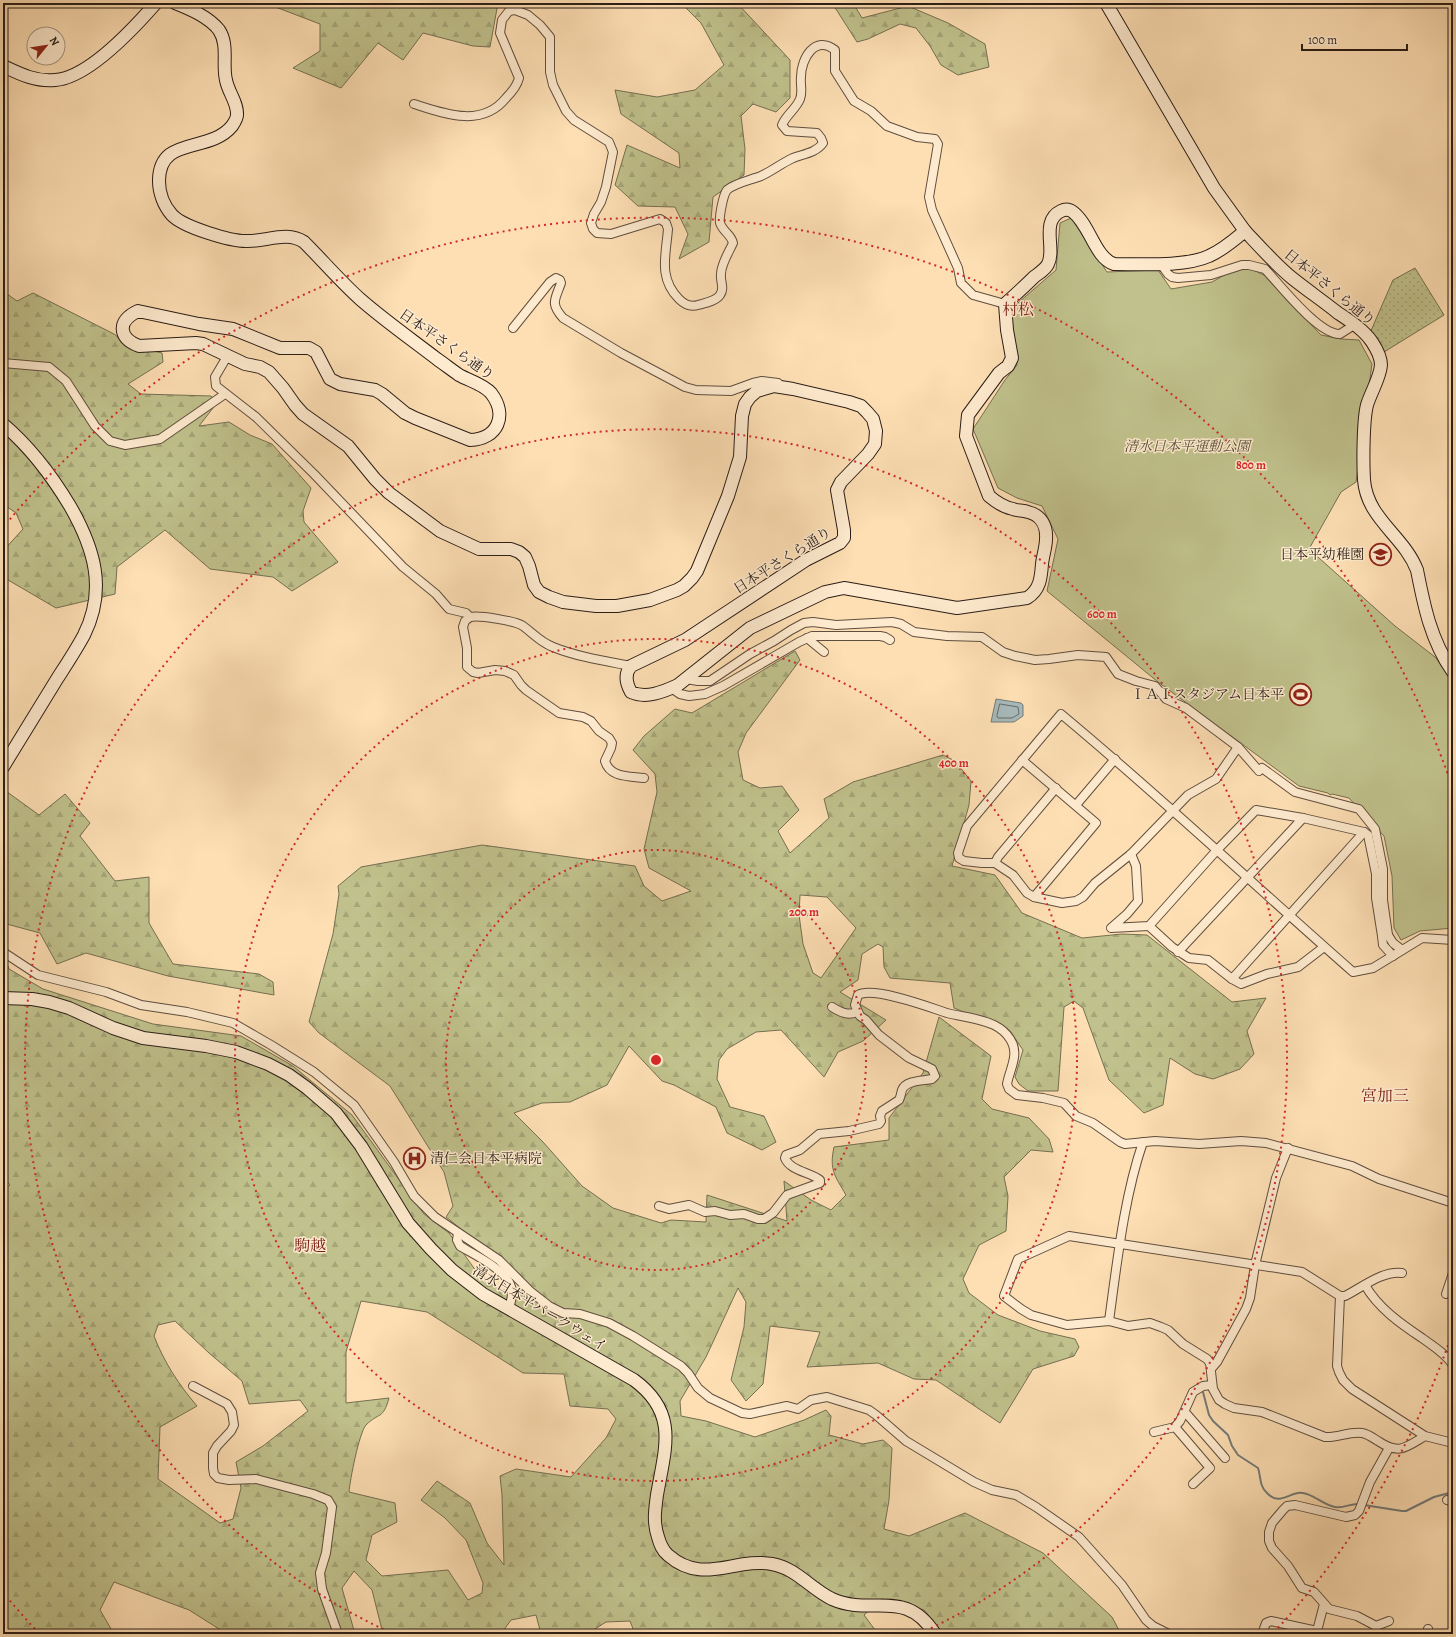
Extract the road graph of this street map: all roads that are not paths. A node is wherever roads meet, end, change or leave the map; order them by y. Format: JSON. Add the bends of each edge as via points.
{"nodes":[{"id":1,"x":156,"y":3,"type":"edge"},
{"id":2,"x":175,"y":3,"type":"edge"},
{"id":3,"x":1106,"y":3,"type":"edge"},
{"id":4,"x":3,"y":66,"type":"edge"},
{"id":5,"x":414,"y":104,"type":"dead end"},
{"id":6,"x":1245,"y":231,"type":"junction"},
{"id":7,"x":1160,"y":263,"type":"junction"},
{"id":8,"x":1005,"y":304,"type":"junction"},
{"id":9,"x":1354,"y":325,"type":"junction"},
{"id":10,"x":513,"y":328,"type":"dead end"},
{"id":11,"x":228,"y":356,"type":"junction"},
{"id":12,"x":3,"y":363,"type":"edge"},
{"id":13,"x":787,"y":388,"type":"junction"},
{"id":14,"x":225,"y":394,"type":"junction"},
{"id":15,"x":3,"y":424,"type":"edge"},
{"id":16,"x":470,"y":617,"type":"junction"},
{"id":17,"x":807,"y":638,"type":"junction"},
{"id":18,"x":890,"y":640,"type":"dead end"},
{"id":19,"x":824,"y":652,"type":"dead end"},
{"id":20,"x":631,"y":666,"type":"junction"},
{"id":21,"x":1453,"y":672,"type":"edge"},
{"id":22,"x":686,"y":678,"type":"junction"},
{"id":23,"x":671,"y":688,"type":"junction"},
{"id":24,"x":1238,"y":747,"type":"junction"},
{"id":25,"x":1115,"y":759,"type":"junction"},
{"id":26,"x":1022,"y":760,"type":"junction"},
{"id":27,"x":3,"y":767,"type":"edge"},
{"id":28,"x":644,"y":778,"type":"dead end"},
{"id":29,"x":1056,"y":788,"type":"junction"},
{"id":30,"x":1076,"y":806,"type":"junction"},
{"id":31,"x":1173,"y":809,"type":"junction"},
{"id":32,"x":1303,"y":818,"type":"junction"},
{"id":33,"x":1364,"y":832,"type":"junction"},
{"id":34,"x":1217,"y":850,"type":"junction"},
{"id":35,"x":1131,"y":854,"type":"junction"},
{"id":36,"x":995,"y":863,"type":"junction"},
{"id":37,"x":1247,"y":877,"type":"junction"},
{"id":38,"x":1034,"y":897,"type":"junction"},
{"id":39,"x":1289,"y":916,"type":"junction"},
{"id":40,"x":1149,"y":926,"type":"junction"},
{"id":41,"x":1385,"y":936,"type":"junction"},
{"id":42,"x":1453,"y":940,"type":"edge"},
{"id":43,"x":1324,"y":947,"type":"junction"},
{"id":44,"x":1402,"y":950,"type":"junction"},
{"id":45,"x":3,"y":952,"type":"edge"},
{"id":46,"x":1178,"y":952,"type":"junction"},
{"id":47,"x":1393,"y":956,"type":"junction"},
{"id":48,"x":1232,"y":979,"type":"junction"},
{"id":49,"x":3,"y":998,"type":"edge"},
{"id":50,"x":832,"y":1007,"type":"dead end"},
{"id":51,"x":857,"y":1012,"type":"junction"},
{"id":52,"x":1143,"y":1142,"type":"junction"},
{"id":53,"x":1288,"y":1148,"type":"junction"},
{"id":54,"x":1453,"y":1203,"type":"edge"},
{"id":55,"x":659,"y":1206,"type":"dead end"},
{"id":56,"x":458,"y":1233,"type":"junction"},
{"id":57,"x":1120,"y":1244,"type":"junction"},
{"id":58,"x":1255,"y":1265,"type":"junction"},
{"id":59,"x":1402,"y":1273,"type":"dead end"},
{"id":60,"x":1453,"y":1273,"type":"edge"},
{"id":61,"x":1365,"y":1285,"type":"junction"},
{"id":62,"x":1446,"y":1294,"type":"dead end"},
{"id":63,"x":1340,"y":1296,"type":"junction"},
{"id":64,"x":509,"y":1309,"type":"junction"},
{"id":65,"x":1109,"y":1321,"type":"junction"},
{"id":66,"x":1453,"y":1365,"type":"edge"},
{"id":67,"x":1211,"y":1369,"type":"junction"},
{"id":68,"x":1212,"y":1385,"type":"junction"},
{"id":69,"x":193,"y":1386,"type":"dead end"},
{"id":70,"x":1185,"y":1412,"type":"junction"},
{"id":71,"x":1175,"y":1428,"type":"junction"},
{"id":72,"x":1154,"y":1432,"type":"dead end"},
{"id":73,"x":1425,"y":1436,"type":"junction"},
{"id":74,"x":1453,"y":1443,"type":"edge"},
{"id":75,"x":1389,"y":1448,"type":"junction"},
{"id":76,"x":1225,"y":1458,"type":"dead end"},
{"id":77,"x":1193,"y":1484,"type":"dead end"},
{"id":78,"x":1324,"y":1604,"type":"junction"},
{"id":79,"x":1389,"y":1621,"type":"dead end"},
{"id":80,"x":338,"y":1634,"type":"edge"},
{"id":81,"x":935,"y":1634,"type":"edge"},
{"id":82,"x":1169,"y":1634,"type":"edge"},
{"id":83,"x":1262,"y":1634,"type":"edge"}],
"edges":[{"from":1,"to":4,"type":"street","via":[[141,21],[102,56],[70,76],[57,80],[36,79]]},
{"from":2,"to":11,"type":"street","name":"日本平さくら通り","via":[[214,25],[222,37],[225,50],[225,80],[237,115],[232,125],[220,136],[198,145],[174,150],[165,159],[161,168],[159,188],[172,215],[191,226],[232,240],[249,242],[290,236],[304,242],[360,299],[459,374],[484,387],[491,394],[500,416],[491,434],[478,440],[470,440],[405,413],[375,390],[340,384],[330,379],[316,352],[308,348],[280,348],[233,329],[138,311],[131,315],[123,326],[126,338],[139,346],[196,343],[209,346]]},
{"from":3,"to":6,"type":"street","name":"日本平さくら通り","via":[[1214,188]]},
{"from":5,"to":8,"type":"street","via":[[466,116],[481,116],[500,106],[518,85],[519,78],[500,33],[502,20],[510,11],[515,10],[528,15],[550,37],[550,72],[553,85],[566,111],[574,120],[609,142],[613,152],[606,187],[591,223],[593,229],[597,233],[611,234],[660,219],[666,223],[666,279],[675,295],[684,303],[695,306],[719,296],[723,290],[721,273],[734,243],[720,222],[723,197],[727,190],[813,151],[823,143],[817,133],[787,131],[782,125],[801,98],[802,66],[813,47],[829,45],[835,50],[835,71],[854,101],[871,111],[887,126],[917,137],[935,139],[938,144],[929,197],[932,210],[958,268],[961,283],[973,295]]},
{"from":6,"to":7,"type":"street","via":[[1220,250],[1205,257],[1193,261]]},
{"from":6,"to":9,"type":"street","name":"日本平さくら通り","via":[[1291,278]]},
{"from":7,"to":8,"type":"street","via":[[1108,262],[1077,215],[1071,210],[1063,210],[1052,220],[1049,239],[1051,258],[1047,267]]},
{"from":7,"to":9,"type":"street","via":[[1168,274],[1178,278],[1211,276],[1242,266],[1258,266],[1265,269],[1317,325],[1328,332],[1340,334]]},
{"from":8,"to":22,"type":"street","via":[[1012,358],[968,415],[966,436],[989,496],[1005,507],[1037,515],[1044,523],[1046,539],[1042,574],[1034,594],[1027,598],[957,608],[844,588],[825,592],[750,628]]},
{"from":9,"to":21,"type":"street","name":"日本平さくら通り","via":[[1372,342],[1381,364],[1367,406],[1365,421],[1364,480],[1367,496],[1372,509],[1414,561],[1430,627]]},
{"from":10,"to":13,"type":"street","via":[[556,278],[561,284],[554,304],[562,318],[679,384],[696,390],[731,391],[762,381],[776,382]]},
{"from":11,"to":13,"type":"street","name":"日本平さくら通り","via":[[260,367],[274,376],[303,414],[348,446],[390,493],[440,531],[480,550],[511,549],[519,552],[525,557],[534,585],[539,592],[563,602],[596,606],[650,600],[677,590],[692,578],[735,476],[740,457],[745,404],[757,391],[774,386]]},
{"from":11,"to":14,"type":"street","via":[[215,377],[216,386]]},
{"from":12,"to":14,"type":"street","via":[[49,367],[66,381],[95,426],[110,441],[125,445],[160,439]]},
{"from":13,"to":20,"type":"street","name":"日本平さくら通り","via":[[861,406],[873,419],[876,431],[875,444],[841,482],[837,490],[844,538],[840,543],[806,560],[685,640]]},
{"from":14,"to":16,"type":"street","via":[[256,417],[298,458],[403,568],[436,594],[449,609],[466,613]]},
{"from":15,"to":27,"type":"street","via":[[30,451],[58,486],[92,552],[96,584],[94,609],[84,635]]},
{"from":16,"to":20,"type":"street","via":[[487,617],[523,626],[537,639],[552,647]]},
{"from":16,"to":28,"type":"street","via":[[463,627],[467,667],[472,672],[478,674],[495,670],[505,671],[514,675],[520,685],[559,713],[583,717],[612,743],[605,761],[606,767],[616,774]]},
{"from":17,"to":18,"type":"street","via":[[819,635],[885,636]]},
{"from":17,"to":19,"type":"street"},
{"from":17,"to":23,"type":"street","via":[[705,694],[689,696]]},
{"from":20,"to":23,"type":"street","via":[[626,678],[631,692],[637,695],[650,695]]},
{"from":22,"to":23,"type":"street"},
{"from":22,"to":24,"type":"street","via":[[698,682],[710,681],[804,623],[836,625],[892,622],[914,632],[982,637],[1003,652],[1035,660],[1078,655],[1106,657],[1118,674],[1155,686],[1166,698],[1186,708]]},
{"from":24,"to":31,"type":"street","via":[[1216,779],[1188,795]]},
{"from":24,"to":41,"type":"street","via":[[1259,771],[1262,768],[1295,792],[1359,809],[1375,829],[1384,869]]},
{"from":25,"to":26,"type":"street","via":[[1061,714]]},
{"from":25,"to":30,"type":"street"},
{"from":25,"to":31,"type":"street"},
{"from":26,"to":29,"type":"street"},
{"from":26,"to":36,"type":"street","via":[[967,826],[958,853],[959,858],[964,861]]},
{"from":29,"to":30,"type":"street"},
{"from":29,"to":36,"type":"street"},
{"from":30,"to":38,"type":"street","via":[[1096,823]]},
{"from":31,"to":34,"type":"street"},
{"from":31,"to":35,"type":"street"},
{"from":32,"to":33,"type":"street"},
{"from":32,"to":34,"type":"street","via":[[1256,810]]},
{"from":32,"to":37,"type":"street"},
{"from":33,"to":39,"type":"street"},
{"from":33,"to":41,"type":"street","via":[[1368,835],[1376,874],[1376,898]]},
{"from":34,"to":37,"type":"street"},
{"from":34,"to":40,"type":"street"},
{"from":35,"to":38,"type":"street","via":[[1076,901],[1062,903]]},
{"from":35,"to":40,"type":"street","via":[[1136,866],[1138,901],[1111,928]]},
{"from":36,"to":38,"type":"street","via":[[1013,875],[1027,893]]},
{"from":37,"to":39,"type":"street"},
{"from":37,"to":46,"type":"street"},
{"from":39,"to":43,"type":"street"},
{"from":39,"to":48,"type":"street"},
{"from":40,"to":46,"type":"street"},
{"from":41,"to":44,"type":"street"},
{"from":41,"to":47,"type":"street","via":[[1383,945]]},
{"from":42,"to":44,"type":"street","via":[[1422,938]]},
{"from":43,"to":47,"type":"street","via":[[1353,972],[1373,968]]},
{"from":43,"to":48,"type":"street","via":[[1298,966],[1241,984]]},
{"from":44,"to":47,"type":"street"},
{"from":45,"to":56,"type":"street","via":[[38,975],[106,992],[141,1005],[233,1023],[271,1045],[314,1072],[354,1104],[414,1196],[435,1217]]},
{"from":46,"to":48,"type":"street","via":[[1189,958],[1208,960]]},
{"from":49,"to":64,"type":"street","name":"清水日本平パークウェイ","via":[[49,1002],[143,1038],[236,1052],[289,1075],[323,1100],[340,1118],[361,1146],[399,1210],[432,1249],[468,1283]]},
{"from":50,"to":51,"type":"street","via":[[846,1014]]},
{"from":51,"to":52,"type":"street","via":[[855,1005],[858,995],[879,993],[996,1026],[1005,1032],[1014,1046],[1015,1054],[1007,1084],[1009,1089],[1017,1094],[1064,1102],[1076,1116],[1093,1123],[1125,1144]]},
{"from":51,"to":55,"type":"street","via":[[879,1035],[909,1058],[932,1069],[935,1076],[932,1079],[916,1081],[902,1089],[899,1100],[882,1111],[879,1124],[819,1134],[800,1150],[786,1155],[786,1162],[817,1177],[820,1183],[787,1195],[773,1213],[764,1219],[744,1214],[705,1212],[689,1205],[669,1209]]},
{"from":52,"to":53,"type":"street","via":[[1199,1144],[1250,1141]]},
{"from":52,"to":57,"type":"street"},
{"from":53,"to":54,"type":"street","via":[[1352,1166],[1379,1179]]},
{"from":53,"to":58,"type":"street","via":[[1276,1178]]},
{"from":56,"to":64,"type":"street","via":[[457,1240],[460,1246],[506,1278],[512,1292]]},
{"from":56,"to":82,"type":"street","via":[[499,1260],[530,1292],[549,1306],[563,1313],[580,1314],[609,1323],[633,1336],[681,1366],[698,1388],[710,1398],[742,1413],[750,1414],[783,1406],[798,1409],[811,1400],[827,1397],[869,1410],[906,1441],[974,1482],[992,1490],[1016,1495],[1079,1537],[1122,1585],[1146,1620]]},
{"from":57,"to":58,"type":"street"},
{"from":57,"to":65,"type":"street"},
{"from":57,"to":65,"type":"street","via":[[1069,1236],[1018,1259],[1004,1296],[1031,1315],[1062,1324]]},
{"from":58,"to":63,"type":"street","via":[[1302,1272]]},
{"from":58,"to":67,"type":"street","via":[[1246,1309]]},
{"from":59,"to":61,"type":"street","via":[[1383,1275]]},
{"from":60,"to":62,"type":"street"},
{"from":61,"to":63,"type":"street","via":[[1345,1296]]},
{"from":61,"to":66,"type":"street","via":[[1379,1304],[1415,1334],[1437,1348]]},
{"from":63,"to":73,"type":"street","via":[[1338,1372],[1352,1389]]},
{"from":64,"to":81,"type":"street","name":"清水日本平パークウェイ","via":[[634,1380],[649,1392],[660,1406],[666,1426],[666,1437],[654,1516],[657,1534],[666,1554],[686,1567],[704,1570],[757,1562],[774,1564],[790,1571],[831,1598],[856,1605],[895,1606],[910,1610],[924,1619]]},
{"from":65,"to":67,"type":"street","via":[[1128,1326],[1150,1323],[1168,1330],[1183,1344],[1207,1359]]},
{"from":67,"to":68,"type":"street"},
{"from":68,"to":70,"type":"street","via":[[1203,1386],[1193,1392]]},
{"from":68,"to":75,"type":"street","via":[[1215,1394],[1225,1404],[1234,1408],[1262,1412],[1325,1437],[1363,1433]]},
{"from":69,"to":80,"type":"street","via":[[227,1404],[232,1412],[234,1425],[213,1453],[214,1474],[218,1478],[256,1479],[328,1500],[332,1507],[326,1553],[320,1573],[322,1590]]},
{"from":70,"to":71,"type":"street"},
{"from":70,"to":76,"type":"street"},
{"from":71,"to":72,"type":"street"},
{"from":71,"to":77,"type":"street","via":[[1210,1468]]},
{"from":73,"to":74,"type":"street"},
{"from":73,"to":75,"type":"street","via":[[1409,1446],[1400,1449]]},
{"from":75,"to":78,"type":"street","via":[[1355,1515],[1346,1517],[1292,1505],[1283,1510],[1272,1524],[1269,1532],[1272,1548],[1302,1588],[1314,1592]]},
{"from":78,"to":79,"type":"street","via":[[1329,1609],[1357,1616],[1376,1626]]},
{"from":78,"to":83,"type":"street","via":[[1317,1631],[1271,1621],[1266,1623]]}]}
